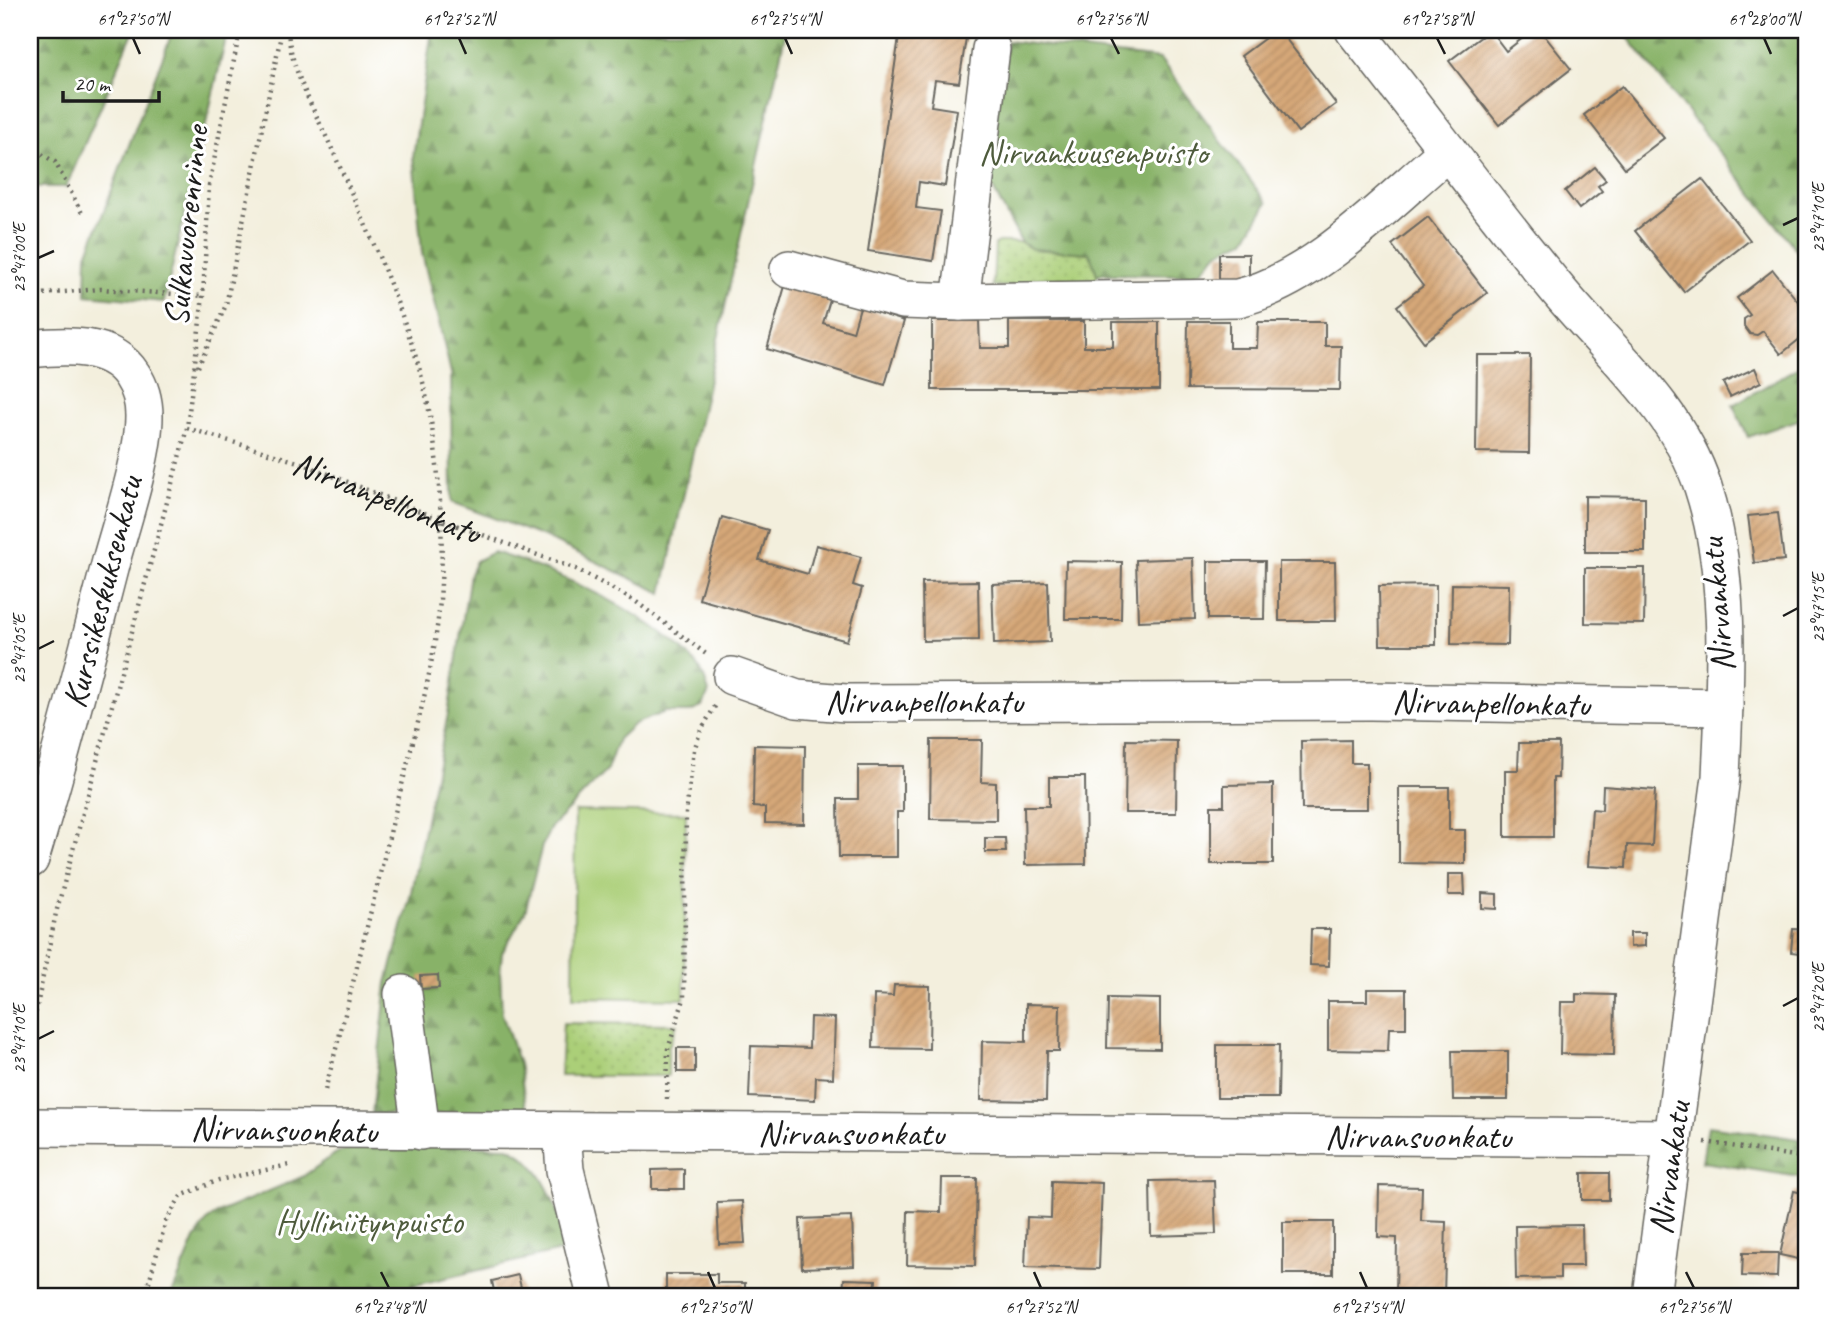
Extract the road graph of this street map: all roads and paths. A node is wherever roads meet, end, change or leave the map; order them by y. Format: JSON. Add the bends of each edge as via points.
{"nodes":[{"id":1,"x":240,"y":30,"type":"edge"},
{"id":2,"x":282,"y":30,"type":"edge"},
{"id":3,"x":288,"y":30,"type":"edge"},
{"id":4,"x":1354,"y":30,"type":"edge"},
{"id":5,"x":991,"y":49,"type":"dead end"},
{"id":6,"x":30,"y":147,"type":"edge"},
{"id":7,"x":1448,"y":151,"type":"junction"},
{"id":8,"x":82,"y":213,"type":"dead end"},
{"id":9,"x":789,"y":269,"type":"dead end"},
{"id":10,"x":30,"y":295,"type":"edge"},
{"id":11,"x":203,"y":296,"type":"junction"},
{"id":12,"x":960,"y":302,"type":"junction"},
{"id":13,"x":30,"y":349,"type":"edge"},
{"id":14,"x":195,"y":372,"type":"junction"},
{"id":15,"x":187,"y":428,"type":"junction"},
{"id":16,"x":439,"y":519,"type":"junction"},
{"id":17,"x":732,"y":676,"type":"junction"},
{"id":18,"x":1724,"y":707,"type":"junction"},
{"id":19,"x":30,"y":859,"type":"edge"},
{"id":20,"x":403,"y":994,"type":"dead end"},
{"id":21,"x":30,"y":1040,"type":"edge"},
{"id":22,"x":30,"y":1127,"type":"edge"},
{"id":23,"x":313,"y":1131,"type":"junction"},
{"id":24,"x":421,"y":1131,"type":"junction"},
{"id":25,"x":562,"y":1132,"type":"junction"},
{"id":26,"x":666,"y":1132,"type":"junction"},
{"id":27,"x":1673,"y":1138,"type":"junction"},
{"id":28,"x":1807,"y":1158,"type":"edge"},
{"id":29,"x":145,"y":1296,"type":"edge"},
{"id":30,"x":596,"y":1296,"type":"edge"},
{"id":31,"x":1652,"y":1296,"type":"edge"}],
"edges":[{"from":1,"to":11,"type":"path","name":"Sulkavuorenrinne","via":[[209,186]]},
{"from":2,"to":14,"type":"path","via":[[226,304]]},
{"from":3,"to":16,"type":"path","via":[[293,55],[410,338],[434,439]]},
{"from":4,"to":7,"type":"street","name":"Nirvankatu"},
{"from":5,"to":12,"type":"street"},
{"from":6,"to":8,"type":"path","via":[[55,162]]},
{"from":7,"to":12,"type":"street","via":[[1302,272],[1266,290],[1238,298]]},
{"from":7,"to":18,"type":"street","name":"Nirvankatu","via":[[1552,284],[1657,401],[1695,467],[1720,571]]},
{"from":9,"to":12,"type":"street","via":[[903,300]]},
{"from":10,"to":11,"type":"path","via":[[100,289]]},
{"from":11,"to":14,"type":"path","name":"Sulkavuorenrinne"},
{"from":13,"to":19,"type":"street","name":"Kurssikeskuksenkatu","via":[[81,346],[125,367],[138,387],[144,417],[134,472]]},
{"from":14,"to":15,"type":"path","name":"Sulkavuorenrinne"},
{"from":15,"to":16,"type":"path","name":"Nirvanpellonkatu","via":[[301,463]]},
{"from":15,"to":21,"type":"path","name":"Sulkavuorenrinne","via":[[56,913]]},
{"from":16,"to":17,"type":"path","name":"Nirvanpellonkatu","via":[[608,585],[690,640]]},
{"from":16,"to":23,"type":"path","via":[[438,621],[424,689]]},
{"from":17,"to":18,"type":"street","name":"Nirvanpellonkatu","via":[[797,699],[846,703],[1370,701]]},
{"from":17,"to":26,"type":"path","via":[[701,730],[695,750],[686,813],[684,999],[668,1049]]},
{"from":18,"to":27,"type":"street","name":"Nirvankatu","via":[[1720,786]]},
{"from":20,"to":24,"type":"street"},
{"from":22,"to":23,"type":"street","name":"Nirvansuonkatu"},
{"from":23,"to":24,"type":"street","name":"Nirvansuonkatu"},
{"from":23,"to":29,"type":"path","via":[[294,1163],[219,1180],[181,1196],[166,1221]]},
{"from":24,"to":25,"type":"street","name":"Nirvansuonkatu"},
{"from":25,"to":26,"type":"street","name":"Nirvansuonkatu"},
{"from":25,"to":30,"type":"street","via":[[565,1170]]},
{"from":26,"to":27,"type":"street","name":"Nirvansuonkatu"},
{"from":27,"to":28,"type":"path"},
{"from":27,"to":31,"type":"street","name":"Nirvankatu"}]}
